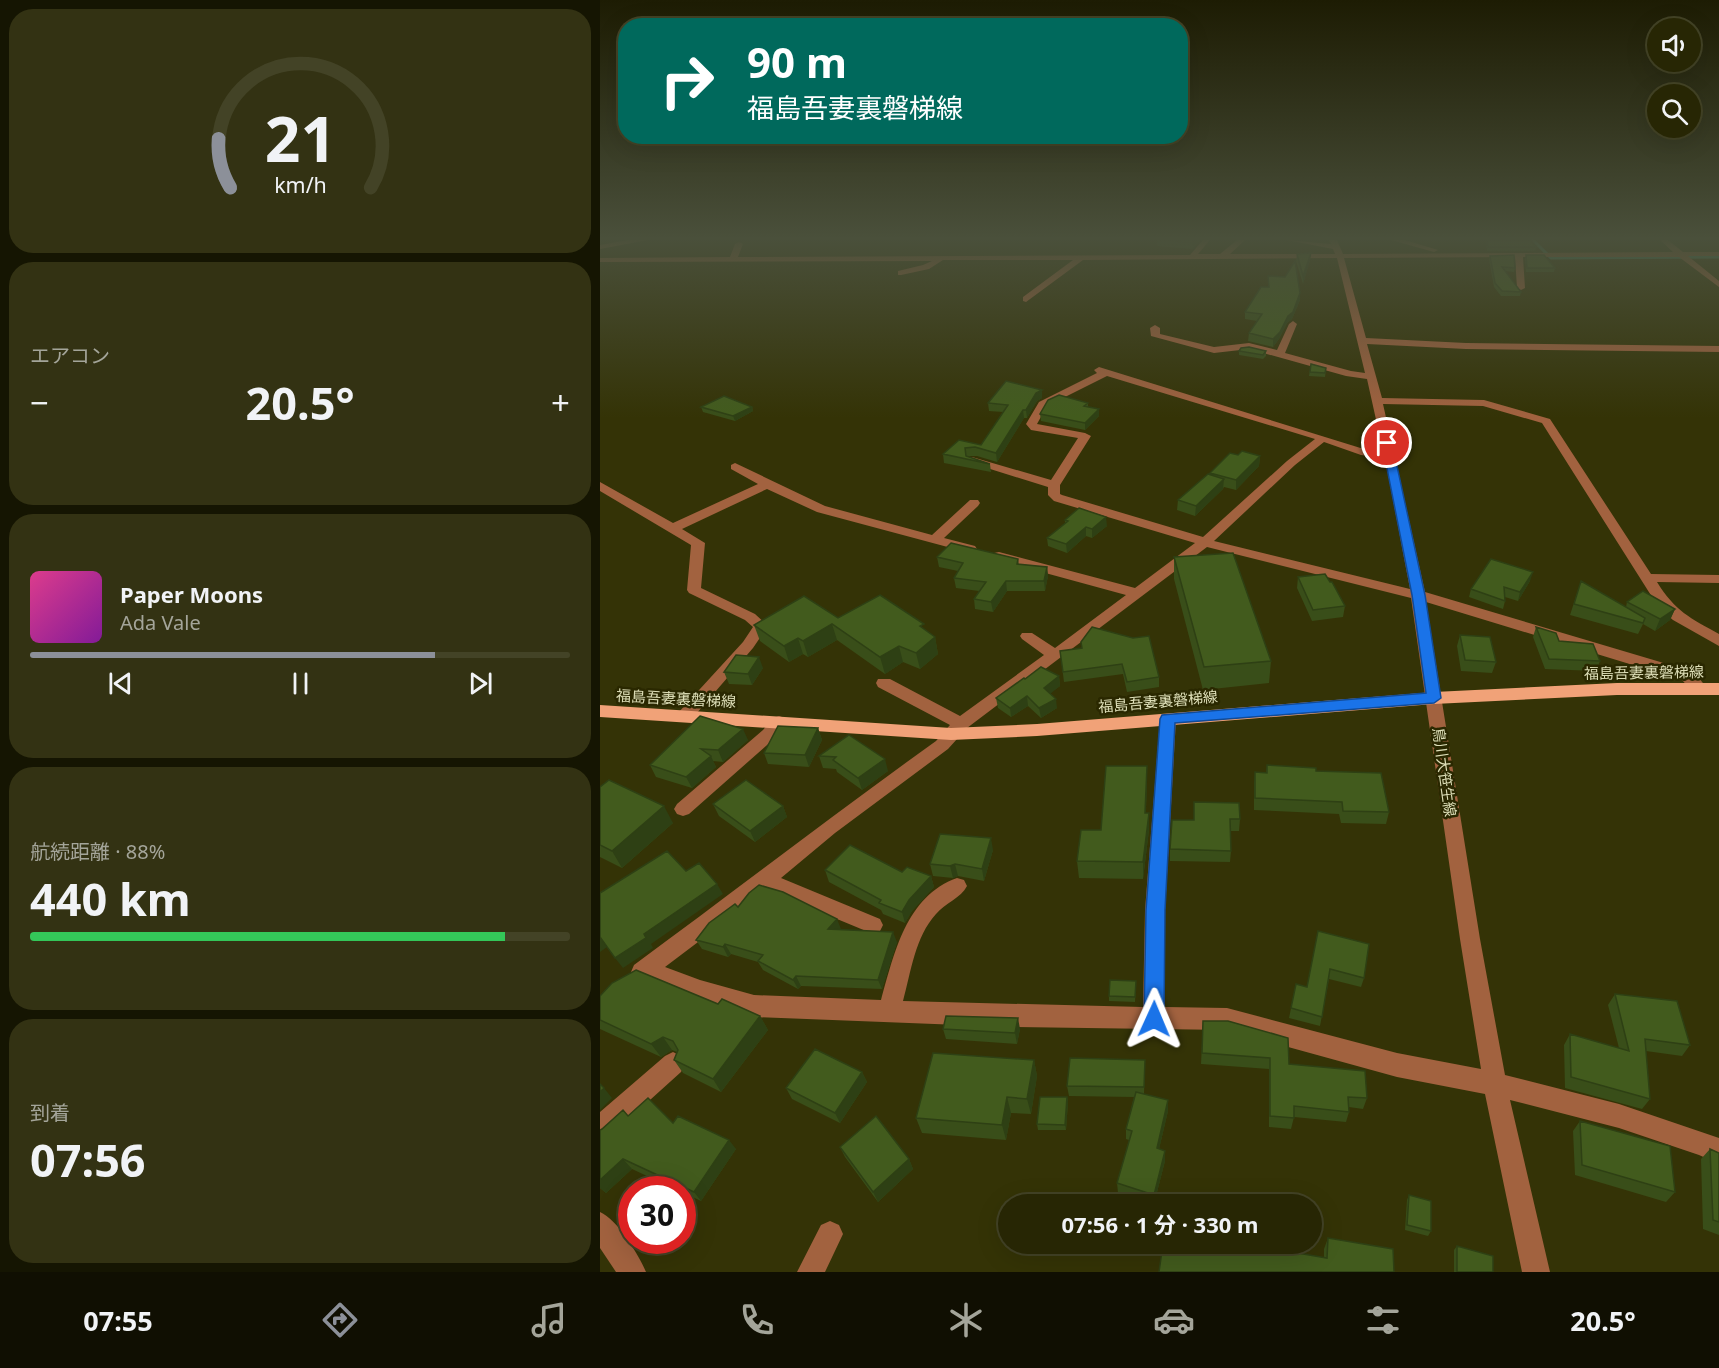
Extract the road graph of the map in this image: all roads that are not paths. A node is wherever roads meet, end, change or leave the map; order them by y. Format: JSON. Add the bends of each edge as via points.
{"nodes":[{"id":1,"x":1350,"y":299,"type":"edge"},
{"id":2,"x":1293,"y":324,"type":"dead end"},
{"id":3,"x":1155,"y":328,"type":"dead end"},
{"id":4,"x":1361,"y":341,"type":"junction"},
{"id":5,"x":1719,"y":349,"type":"edge"},
{"id":6,"x":1280,"y":353,"type":"junction"},
{"id":7,"x":1370,"y":376,"type":"junction"},
{"id":8,"x":1377,"y":401,"type":"junction"},
{"id":9,"x":1323,"y":438,"type":"junction"},
{"id":10,"x":1390,"y":455,"type":"junction"},
{"id":11,"x":972,"y":460,"type":"edge"},
{"id":12,"x":735,"y":467,"type":"dead end"},
{"id":13,"x":767,"y":485,"type":"junction"},
{"id":14,"x":1054,"y":485,"type":"junction"},
{"id":15,"x":600,"y":486,"type":"edge"},
{"id":16,"x":974,"y":503,"type":"dead end"},
{"id":17,"x":673,"y":528,"type":"junction"},
{"id":18,"x":935,"y":539,"type":"junction"},
{"id":19,"x":1205,"y":542,"type":"junction"},
{"id":20,"x":1646,"y":578,"type":"junction"},
{"id":21,"x":1719,"y":579,"type":"edge"},
{"id":22,"x":1136,"y":593,"type":"junction"},
{"id":23,"x":1419,"y":595,"type":"junction"},
{"id":24,"x":1027,"y":636,"type":"dead end"},
{"id":25,"x":1719,"y":641,"type":"edge"},
{"id":26,"x":1055,"y":655,"type":"junction"},
{"id":27,"x":884,"y":683,"type":"dead end"},
{"id":28,"x":1699,"y":688,"type":"junction"},
{"id":29,"x":1719,"y":689,"type":"edge"},
{"id":30,"x":1434,"y":698,"type":"junction"},
{"id":31,"x":600,"y":711,"type":"edge"},
{"id":32,"x":684,"y":717,"type":"junction"},
{"id":33,"x":1168,"y":719,"type":"junction"},
{"id":34,"x":779,"y":722,"type":"junction"},
{"id":35,"x":956,"y":729,"type":"junction"},
{"id":36,"x":683,"y":809,"type":"dead end"},
{"id":37,"x":765,"y":880,"type":"junction"},
{"id":38,"x":957,"y":886,"type":"dead end"},
{"id":39,"x":873,"y":924,"type":"dead end"},
{"id":40,"x":647,"y":969,"type":"junction"},
{"id":41,"x":623,"y":982,"type":"edge"},
{"id":42,"x":889,"y":1012,"type":"junction"},
{"id":43,"x":1154,"y":1019,"type":"junction"},
{"id":44,"x":673,"y":1064,"type":"edge"},
{"id":45,"x":1496,"y":1084,"type":"junction"},
{"id":46,"x":600,"y":1128,"type":"edge"},
{"id":47,"x":1719,"y":1152,"type":"edge"},
{"id":48,"x":600,"y":1224,"type":"edge"},
{"id":49,"x":830,"y":1234,"type":"dead end"},
{"id":50,"x":632,"y":1272,"type":"edge"},
{"id":51,"x":811,"y":1272,"type":"edge"},
{"id":52,"x":1536,"y":1272,"type":"edge"}],
"edges":[{"from":1,"to":4,"type":"street","name":"鳥川大笹生線"},
{"from":2,"to":6,"type":"street"},
{"from":3,"to":6,"type":"street","via":[[1156,336],[1214,350],[1244,346]]},
{"from":4,"to":5,"type":"street"},
{"from":4,"to":7,"type":"street","name":"鳥川大笹生線"},
{"from":6,"to":7,"type":"street","via":[[1350,374]]},
{"from":7,"to":8,"type":"street","name":"鳥川大笹生線"},
{"from":8,"to":10,"type":"street","name":"鳥川大笹生線"},
{"from":8,"to":20,"type":"street","via":[[1484,403],[1546,421]]},
{"from":9,"to":10,"type":"street","via":[[1365,453]]},
{"from":9,"to":14,"type":"street","via":[[1102,371],[1043,404],[1031,424],[1035,428],[1085,436]]},
{"from":9,"to":19,"type":"street","via":[[1290,463]]},
{"from":10,"to":23,"type":"street","name":"鳥川大笹生線"},
{"from":11,"to":14,"type":"street"},
{"from":12,"to":13,"type":"street"},
{"from":13,"to":17,"type":"street"},
{"from":13,"to":18,"type":"street","via":[[822,509]]},
{"from":14,"to":19,"type":"street","via":[[1058,498]]},
{"from":15,"to":17,"type":"street"},
{"from":16,"to":18,"type":"street"},
{"from":17,"to":32,"type":"street","via":[[698,543],[694,590],[761,626]]},
{"from":18,"to":22,"type":"street"},
{"from":19,"to":22,"type":"street"},
{"from":19,"to":23,"type":"street"},
{"from":20,"to":21,"type":"street"},
{"from":20,"to":25,"type":"street","via":[[1669,611]]},
{"from":22,"to":26,"type":"street"},
{"from":23,"to":28,"type":"street","via":[[1670,669],[1688,676]]},
{"from":23,"to":30,"type":"street","name":"鳥川大笹生線"},
{"from":24,"to":26,"type":"street"},
{"from":26,"to":35,"type":"street"},
{"from":27,"to":35,"type":"street"},
{"from":28,"to":29,"type":"main road","name":"福島吾妻裏磐梯線"},
{"from":28,"to":30,"type":"main road","name":"福島吾妻裏磐梯線"},
{"from":30,"to":33,"type":"main road","name":"福島吾妻裏磐梯線"},
{"from":30,"to":45,"type":"street","name":"鳥川大笹生線"},
{"from":31,"to":32,"type":"main road","name":"福島吾妻裏磐梯線"},
{"from":32,"to":34,"type":"main road","name":"福島吾妻裏磐梯線"},
{"from":33,"to":35,"type":"main road","name":"福島吾妻裏磐梯線","via":[[1037,730]]},
{"from":33,"to":43,"type":"street","via":[[1155,910]]},
{"from":34,"to":35,"type":"main road","name":"福島吾妻裏磐梯線"},
{"from":34,"to":36,"type":"street"},
{"from":35,"to":37,"type":"street","via":[[942,746],[828,828]]},
{"from":37,"to":39,"type":"street"},
{"from":37,"to":40,"type":"street"},
{"from":38,"to":42,"type":"street","via":[[934,902],[917,925]]},
{"from":40,"to":41,"type":"street"},
{"from":40,"to":42,"type":"street","via":[[723,999],[754,1006]]},
{"from":42,"to":43,"type":"street"},
{"from":43,"to":45,"type":"street","via":[[1227,1019],[1397,1065]]},
{"from":44,"to":46,"type":"street"},
{"from":45,"to":47,"type":"street","via":[[1619,1116]]},
{"from":45,"to":52,"type":"street","name":"鳥川大笹生線"},
{"from":48,"to":50,"type":"street"},
{"from":49,"to":51,"type":"street"}]}
